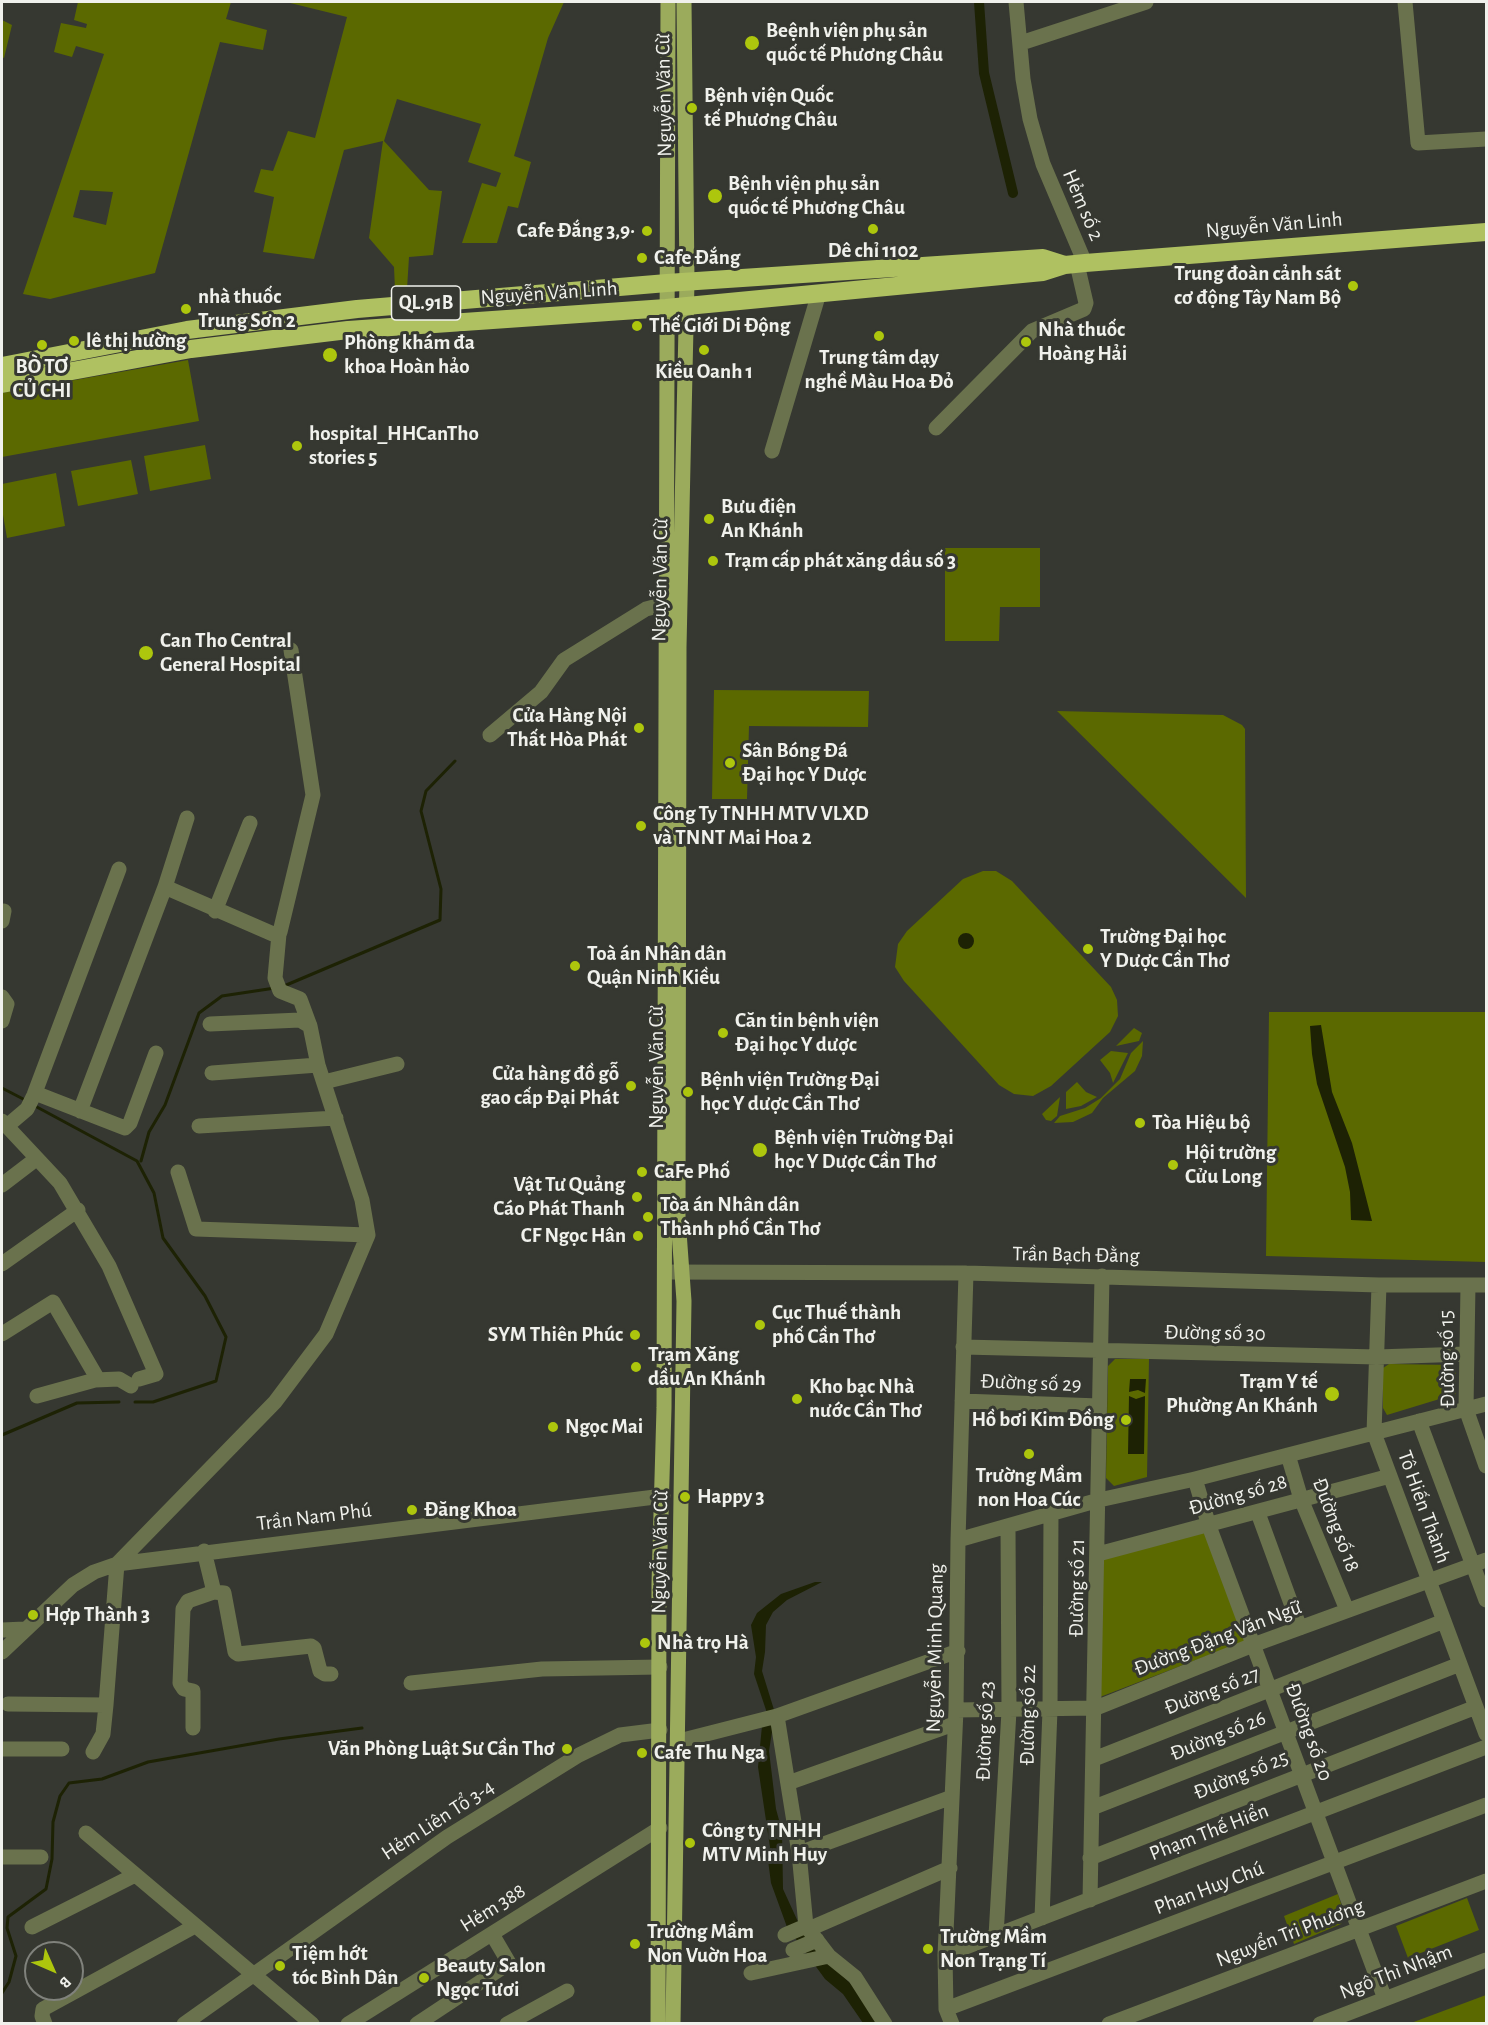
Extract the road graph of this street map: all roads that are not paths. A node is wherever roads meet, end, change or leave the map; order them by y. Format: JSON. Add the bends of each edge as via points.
{"nodes":[{"id":1,"x":668,"y":2,"type":"edge"},
{"id":2,"x":684,"y":2,"type":"edge"},
{"id":3,"x":1016,"y":2,"type":"edge"},
{"id":4,"x":1146,"y":2,"type":"edge"},
{"id":5,"x":1404,"y":2,"type":"edge"},
{"id":6,"x":1021,"y":43,"type":"junction"},
{"id":7,"x":1486,"y":139,"type":"edge"},
{"id":8,"x":1486,"y":232,"type":"edge"},
{"id":9,"x":1076,"y":264,"type":"junction"},
{"id":10,"x":687,"y":281,"type":"junction"},
{"id":11,"x":667,"y":283,"type":"junction"},
{"id":12,"x":819,"y":293,"type":"junction"},
{"id":13,"x":686,"y":306,"type":"junction"},
{"id":14,"x":666,"y":308,"type":"junction"},
{"id":15,"x":187,"y":330,"type":"junction"},
{"id":16,"x":191,"y":350,"type":"junction"},
{"id":17,"x":2,"y":366,"type":"edge"},
{"id":18,"x":2,"y":384,"type":"edge"},
{"id":19,"x":936,"y":428,"type":"dead end"},
{"id":20,"x":772,"y":451,"type":"dead end"},
{"id":21,"x":665,"y":604,"type":"junction"},
{"id":22,"x":291,"y":650,"type":"dead end"},
{"id":23,"x":490,"y":735,"type":"dead end"},
{"id":24,"x":187,"y":818,"type":"dead end"},
{"id":25,"x":250,"y":823,"type":"dead end"},
{"id":26,"x":119,"y":869,"type":"dead end"},
{"id":27,"x":165,"y":887,"type":"junction"},
{"id":28,"x":215,"y":911,"type":"junction"},
{"id":29,"x":279,"y":934,"type":"junction"},
{"id":30,"x":2,"y":997,"type":"edge"},
{"id":31,"x":2,"y":1021,"type":"edge"},
{"id":32,"x":210,"y":1024,"type":"dead end"},
{"id":33,"x":310,"y":1026,"type":"junction"},
{"id":34,"x":156,"y":1053,"type":"dead end"},
{"id":35,"x":397,"y":1064,"type":"dead end"},
{"id":36,"x":318,"y":1065,"type":"junction"},
{"id":37,"x":212,"y":1073,"type":"dead end"},
{"id":38,"x":324,"y":1082,"type":"junction"},
{"id":39,"x":33,"y":1098,"type":"junction"},
{"id":40,"x":80,"y":1111,"type":"junction"},
{"id":41,"x":336,"y":1118,"type":"junction"},
{"id":42,"x":4,"y":1124,"type":"edge"},
{"id":43,"x":199,"y":1126,"type":"dead end"},
{"id":44,"x":36,"y":1159,"type":"junction"},
{"id":45,"x":178,"y":1172,"type":"dead end"},
{"id":46,"x":2,"y":1185,"type":"edge"},
{"id":47,"x":78,"y":1210,"type":"junction"},
{"id":48,"x":368,"y":1235,"type":"junction"},
{"id":49,"x":2,"y":1264,"type":"edge"},
{"id":50,"x":665,"y":1272,"type":"junction"},
{"id":51,"x":681,"y":1272,"type":"junction"},
{"id":52,"x":966,"y":1273,"type":"junction"},
{"id":53,"x":1102,"y":1276,"type":"junction"},
{"id":54,"x":1379,"y":1285,"type":"junction"},
{"id":55,"x":1468,"y":1285,"type":"junction"},
{"id":56,"x":1486,"y":1285,"type":"edge"},
{"id":57,"x":2,"y":1334,"type":"edge"},
{"id":58,"x":963,"y":1347,"type":"junction"},
{"id":59,"x":1100,"y":1351,"type":"junction"},
{"id":60,"x":1466,"y":1354,"type":"junction"},
{"id":61,"x":1377,"y":1357,"type":"junction"},
{"id":62,"x":95,"y":1380,"type":"junction"},
{"id":63,"x":37,"y":1396,"type":"dead end"},
{"id":64,"x":962,"y":1401,"type":"junction"},
{"id":65,"x":1486,"y":1404,"type":"edge"},
{"id":66,"x":1099,"y":1406,"type":"junction"},
{"id":67,"x":1466,"y":1409,"type":"junction"},
{"id":68,"x":1419,"y":1421,"type":"junction"},
{"id":69,"x":1374,"y":1432,"type":"junction"},
{"id":70,"x":1288,"y":1455,"type":"junction"},
{"id":71,"x":1486,"y":1466,"type":"edge"},
{"id":72,"x":1390,"y":1476,"type":"junction"},
{"id":73,"x":1195,"y":1479,"type":"junction"},
{"id":74,"x":663,"y":1496,"type":"junction"},
{"id":75,"x":1301,"y":1499,"type":"junction"},
{"id":76,"x":1099,"y":1500,"type":"junction"},
{"id":77,"x":1051,"y":1513,"type":"junction"},
{"id":78,"x":1258,"y":1513,"type":"junction"},
{"id":79,"x":1209,"y":1526,"type":"junction"},
{"id":80,"x":1008,"y":1527,"type":"junction"},
{"id":81,"x":958,"y":1540,"type":"junction"},
{"id":82,"x":204,"y":1551,"type":"junction"},
{"id":83,"x":1098,"y":1554,"type":"junction"},
{"id":84,"x":1480,"y":1562,"type":"edge"},
{"id":85,"x":117,"y":1564,"type":"junction"},
{"id":86,"x":1428,"y":1580,"type":"junction"},
{"id":87,"x":214,"y":1592,"type":"junction"},
{"id":88,"x":1486,"y":1600,"type":"edge"},
{"id":89,"x":1347,"y":1610,"type":"junction"},
{"id":90,"x":1444,"y":1622,"type":"junction"},
{"id":91,"x":1300,"y":1628,"type":"junction"},
{"id":92,"x":25,"y":1629,"type":"junction"},
{"id":93,"x":2,"y":1630,"type":"edge"},
{"id":94,"x":1253,"y":1645,"type":"junction"},
{"id":95,"x":958,"y":1651,"type":"junction"},
{"id":96,"x":2,"y":1652,"type":"edge"},
{"id":97,"x":1460,"y":1664,"type":"junction"},
{"id":98,"x":660,"y":1667,"type":"junction"},
{"id":99,"x":331,"y":1674,"type":"dead end"},
{"id":100,"x":411,"y":1683,"type":"dead end"},
{"id":101,"x":1271,"y":1691,"type":"junction"},
{"id":102,"x":8,"y":1704,"type":"dead end"},
{"id":103,"x":106,"y":1705,"type":"junction"},
{"id":104,"x":1476,"y":1707,"type":"junction"},
{"id":105,"x":1096,"y":1708,"type":"junction"},
{"id":106,"x":1050,"y":1710,"type":"junction"},
{"id":107,"x":1009,"y":1711,"type":"junction"},
{"id":108,"x":776,"y":1716,"type":"junction"},
{"id":109,"x":955,"y":1717,"type":"junction"},
{"id":110,"x":193,"y":1728,"type":"dead end"},
{"id":111,"x":660,"y":1730,"type":"junction"},
{"id":112,"x":1287,"y":1731,"type":"junction"},
{"id":113,"x":1486,"y":1734,"type":"edge"},
{"id":114,"x":679,"y":1741,"type":"junction"},
{"id":115,"x":1486,"y":1748,"type":"edge"},
{"id":116,"x":2,"y":1749,"type":"edge"},
{"id":117,"x":62,"y":1749,"type":"dead end"},
{"id":118,"x":93,"y":1752,"type":"dead end"},
{"id":119,"x":1094,"y":1759,"type":"junction"},
{"id":120,"x":1301,"y":1773,"type":"junction"},
{"id":121,"x":788,"y":1783,"type":"junction"},
{"id":122,"x":952,"y":1797,"type":"junction"},
{"id":123,"x":1486,"y":1804,"type":"edge"},
{"id":124,"x":1092,"y":1808,"type":"junction"},
{"id":125,"x":1316,"y":1813,"type":"junction"},
{"id":126,"x":660,"y":1828,"type":"junction"},
{"id":127,"x":86,"y":1833,"type":"dead end"},
{"id":128,"x":799,"y":1853,"type":"junction"},
{"id":129,"x":2,"y":1857,"type":"edge"},
{"id":130,"x":41,"y":1857,"type":"dead end"},
{"id":131,"x":1090,"y":1858,"type":"junction"},
{"id":132,"x":1335,"y":1863,"type":"junction"},
{"id":133,"x":950,"y":1868,"type":"junction"},
{"id":134,"x":135,"y":1875,"type":"junction"},
{"id":135,"x":1486,"y":1881,"type":"edge"},
{"id":136,"x":1090,"y":1900,"type":"junction"},
{"id":137,"x":1042,"y":1918,"type":"junction"},
{"id":138,"x":195,"y":1926,"type":"junction"},
{"id":139,"x":32,"y":1927,"type":"dead end"},
{"id":140,"x":1360,"y":1929,"type":"junction"},
{"id":141,"x":492,"y":1934,"type":"junction"},
{"id":142,"x":996,"y":1936,"type":"junction"},
{"id":143,"x":802,"y":1939,"type":"junction"},
{"id":144,"x":945,"y":1955,"type":"junction"},
{"id":145,"x":1486,"y":1960,"type":"edge"},
{"id":146,"x":252,"y":1973,"type":"junction"},
{"id":147,"x":751,"y":1973,"type":"dead end"},
{"id":148,"x":567,"y":1990,"type":"dead end"},
{"id":149,"x":1385,"y":1999,"type":"junction"},
{"id":150,"x":949,"y":2016,"type":"edge"},
{"id":151,"x":307,"y":2022,"type":"edge"},
{"id":152,"x":45,"y":2024,"type":"edge"},
{"id":153,"x":184,"y":2024,"type":"edge"},
{"id":154,"x":348,"y":2024,"type":"edge"},
{"id":155,"x":417,"y":2024,"type":"edge"},
{"id":156,"x":507,"y":2024,"type":"edge"},
{"id":157,"x":658,"y":2024,"type":"edge"},
{"id":158,"x":673,"y":2024,"type":"edge"},
{"id":159,"x":885,"y":2024,"type":"edge"},
{"id":160,"x":1109,"y":2024,"type":"edge"},
{"id":161,"x":1320,"y":2024,"type":"edge"}],
"edges":[{"from":1,"to":11,"type":"main road","name":"Nguyễn Văn Cừ"},
{"from":2,"to":10,"type":"main road","name":"Nguyễn Văn Cừ"},
{"from":3,"to":6,"type":"street","name":"Hẻm số 2"},
{"from":4,"to":6,"type":"street"},
{"from":5,"to":7,"type":"street","via":[[1418,143]]},
{"from":6,"to":9,"type":"street","name":"Hẻm số 2","via":[[1026,99]]},
{"from":8,"to":9,"type":"highway","name":"Nguyễn Văn Linh","number":"QL.91B"},
{"from":9,"to":10,"type":"highway","name":"Nguyễn Văn Linh","number":"QL.91B","via":[[1043,258]]},
{"from":9,"to":12,"type":"highway","name":"Nguyễn Văn Linh","number":"QL.91B","via":[[1043,272]]},
{"from":9,"to":19,"type":"street","name":"Hẻm số 2","via":[[1086,303],[1084,309],[1032,332]]},
{"from":10,"to":11,"type":"highway","name":"Nguyễn Văn Linh","number":"QL.91B"},
{"from":10,"to":13,"type":"main road","name":"Nguyễn Văn Cừ"},
{"from":11,"to":14,"type":"main road","name":"Nguyễn Văn Cừ"},
{"from":11,"to":15,"type":"highway","name":"Nguyễn Văn Linh","number":"QL.91B","via":[[357,309]]},
{"from":12,"to":13,"type":"highway","name":"Nguyễn Văn Linh","number":"QL.91B"},
{"from":12,"to":20,"type":"street"},
{"from":13,"to":14,"type":"highway","name":"Nguyễn Văn Linh","number":"QL.91B"},
{"from":13,"to":51,"type":"main road","name":"Nguyễn Văn Cừ","via":[[679,695]]},
{"from":14,"to":16,"type":"highway","name":"Nguyễn Văn Linh","number":"QL.91B","via":[[373,328]]},
{"from":14,"to":21,"type":"main road","name":"Nguyễn Văn Cừ"},
{"from":15,"to":16,"type":"highway"},
{"from":15,"to":17,"type":"highway","name":"Nguyễn Văn Linh","number":"QL.91B"},
{"from":16,"to":18,"type":"highway","name":"Nguyễn Văn Linh","number":"QL.91B"},
{"from":21,"to":23,"type":"street","via":[[646,609],[564,660],[541,692]]},
{"from":21,"to":50,"type":"main road","name":"Nguyễn Văn Cừ"},
{"from":22,"to":29,"type":"street","via":[[313,795]]},
{"from":24,"to":27,"type":"street"},
{"from":25,"to":28,"type":"street"},
{"from":26,"to":39,"type":"street"},
{"from":27,"to":28,"type":"street"},
{"from":27,"to":40,"type":"street"},
{"from":28,"to":29,"type":"street"},
{"from":29,"to":33,"type":"street","via":[[277,984],[300,999]]},
{"from":30,"to":31,"type":"street","via":[[7,1004]]},
{"from":32,"to":33,"type":"street","via":[[300,1020]]},
{"from":33,"to":36,"type":"street"},
{"from":34,"to":40,"type":"street","via":[[128,1125],[119,1127]]},
{"from":35,"to":38,"type":"street"},
{"from":36,"to":37,"type":"street"},
{"from":36,"to":38,"type":"street"},
{"from":38,"to":41,"type":"street"},
{"from":39,"to":40,"type":"street"},
{"from":39,"to":42,"type":"street"},
{"from":41,"to":43,"type":"street"},
{"from":41,"to":48,"type":"street","via":[[362,1200]]},
{"from":42,"to":44,"type":"street"},
{"from":44,"to":46,"type":"street"},
{"from":44,"to":47,"type":"street","via":[[60,1183]]},
{"from":45,"to":48,"type":"street","via":[[196,1229]]},
{"from":47,"to":49,"type":"street"},
{"from":47,"to":62,"type":"street","via":[[109,1266],[156,1374],[135,1383]]},
{"from":48,"to":85,"type":"street","via":[[326,1334],[288,1385]]},
{"from":50,"to":51,"type":"street","name":"Trần Bạch Đằng"},
{"from":50,"to":74,"type":"main road","name":"Nguyễn Văn Cừ"},
{"from":51,"to":52,"type":"street","name":"Trần Bạch Đằng"},
{"from":51,"to":114,"type":"main road","name":"Nguyễn Văn Cừ","via":[[684,1301]]},
{"from":52,"to":53,"type":"street","name":"Trần Bạch Đằng"},
{"from":52,"to":58,"type":"street","name":"Nguyễn Minh Quang"},
{"from":53,"to":54,"type":"street","name":"Trần Bạch Đằng"},
{"from":53,"to":59,"type":"street","name":"Đường số 21"},
{"from":54,"to":55,"type":"street","name":"Trần Bạch Đằng"},
{"from":54,"to":61,"type":"street","name":"Tô Hiến Thành"},
{"from":55,"to":56,"type":"street","name":"Trần Bạch Đằng"},
{"from":55,"to":60,"type":"street","name":"Đường số 15"},
{"from":57,"to":62,"type":"street","via":[[53,1302]]},
{"from":58,"to":59,"type":"street","name":"Đường số 30"},
{"from":58,"to":64,"type":"street","name":"Nguyễn Minh Quang"},
{"from":59,"to":61,"type":"street","name":"Đường số 30"},
{"from":59,"to":66,"type":"street","name":"Đường số 21"},
{"from":60,"to":61,"type":"street","name":"Đường số 30"},
{"from":60,"to":67,"type":"street","name":"Đường số 15"},
{"from":61,"to":69,"type":"street","name":"Tô Hiến Thành"},
{"from":62,"to":63,"type":"street"},
{"from":64,"to":66,"type":"street","name":"Đường số 29"},
{"from":64,"to":81,"type":"street","name":"Nguyễn Minh Quang"},
{"from":65,"to":67,"type":"street"},
{"from":66,"to":76,"type":"street","name":"Đường số 21"},
{"from":67,"to":68,"type":"street"},
{"from":67,"to":71,"type":"street","name":"Đường số 15"},
{"from":68,"to":69,"type":"street"},
{"from":68,"to":84,"type":"street"},
{"from":69,"to":70,"type":"street"},
{"from":69,"to":72,"type":"street","name":"Tô Hiến Thành"},
{"from":70,"to":73,"type":"street"},
{"from":70,"to":75,"type":"street","name":"Đường số 18"},
{"from":72,"to":75,"type":"street","name":"Đường số 28"},
{"from":72,"to":86,"type":"street","name":"Tô Hiến Thành"},
{"from":73,"to":76,"type":"street"},
{"from":73,"to":79,"type":"street","name":"Đường số 20"},
{"from":74,"to":82,"type":"street","name":"Trần Nam Phú"},
{"from":74,"to":98,"type":"main road","name":"Nguyễn Văn Cừ"},
{"from":75,"to":78,"type":"street","name":"Đường số 28"},
{"from":75,"to":89,"type":"street","name":"Đường số 18"},
{"from":76,"to":77,"type":"street"},
{"from":76,"to":83,"type":"street","name":"Đường số 21"},
{"from":77,"to":80,"type":"street"},
{"from":77,"to":106,"type":"street","name":"Đường số 22"},
{"from":78,"to":79,"type":"street","name":"Đường số 28"},
{"from":78,"to":91,"type":"street"},
{"from":79,"to":83,"type":"street","name":"Đường số 28"},
{"from":79,"to":94,"type":"street","name":"Đường số 20"},
{"from":80,"to":81,"type":"street"},
{"from":80,"to":107,"type":"street","name":"Đường số 23"},
{"from":81,"to":95,"type":"street","name":"Nguyễn Minh Quang"},
{"from":82,"to":85,"type":"street","name":"Trần Nam Phú"},
{"from":82,"to":87,"type":"street"},
{"from":83,"to":105,"type":"street","name":"Đường số 21"},
{"from":84,"to":86,"type":"street","name":"Đường Đặng Văn Ngữ"},
{"from":84,"to":88,"type":"street"},
{"from":85,"to":92,"type":"street","name":"Trần Nam Phú","via":[[73,1585]]},
{"from":85,"to":103,"type":"street"},
{"from":86,"to":89,"type":"street","name":"Đường Đặng Văn Ngữ"},
{"from":86,"to":90,"type":"street","name":"Tô Hiến Thành"},
{"from":87,"to":99,"type":"street","via":[[224,1593],[235,1652],[311,1646],[320,1671]]},
{"from":87,"to":110,"type":"street","via":[[184,1604],[180,1683],[184,1689],[193,1691]]},
{"from":89,"to":91,"type":"street","name":"Đường Đặng Văn Ngữ"},
{"from":90,"to":97,"type":"street","name":"Tô Hiến Thành"},
{"from":90,"to":101,"type":"street","name":"Đường số 27"},
{"from":91,"to":94,"type":"street","name":"Đường Đặng Văn Ngữ"},
{"from":92,"to":93,"type":"street"},
{"from":92,"to":96,"type":"street","name":"Trần Nam Phú"},
{"from":94,"to":101,"type":"street","name":"Đường số 20"},
{"from":94,"to":105,"type":"street","name":"Đường Đặng Văn Ngữ"},
{"from":95,"to":108,"type":"street"},
{"from":95,"to":109,"type":"street","name":"Nguyễn Minh Quang"},
{"from":97,"to":104,"type":"street","name":"Tô Hiến Thành"},
{"from":97,"to":112,"type":"street","name":"Đường số 26"},
{"from":98,"to":100,"type":"street","via":[[542,1670]]},
{"from":98,"to":111,"type":"main road","name":"Nguyễn Văn Cừ"},
{"from":101,"to":112,"type":"street","name":"Đường số 20"},
{"from":101,"to":119,"type":"street","name":"Đường số 27"},
{"from":102,"to":103,"type":"street"},
{"from":103,"to":118,"type":"street","via":[[103,1734]]},
{"from":104,"to":113,"type":"street","name":"Tô Hiến Thành"},
{"from":104,"to":120,"type":"street","name":"Đường số 25"},
{"from":105,"to":106,"type":"street","name":"Đường Đặng Văn Ngữ"},
{"from":105,"to":119,"type":"street","name":"Đường số 21"},
{"from":106,"to":107,"type":"street","name":"Đường Đặng Văn Ngữ"},
{"from":106,"to":137,"type":"street","name":"Đường số 22"},
{"from":107,"to":109,"type":"street","name":"Đường Đặng Văn Ngữ"},
{"from":107,"to":142,"type":"street","name":"Đường số 23"},
{"from":108,"to":114,"type":"street"},
{"from":108,"to":121,"type":"street"},
{"from":109,"to":121,"type":"street"},
{"from":109,"to":122,"type":"street","name":"Nguyễn Minh Quang"},
{"from":111,"to":126,"type":"main road","name":"Nguyễn Văn Cừ"},
{"from":111,"to":146,"type":"street","name":"Hẻm Liên Tổ 3-4","via":[[620,1736],[579,1755],[447,1837]]},
{"from":112,"to":120,"type":"street","name":"Đường số 20"},
{"from":112,"to":124,"type":"street","name":"Đường số 26"},
{"from":114,"to":158,"type":"main road","name":"Nguyễn Văn Cừ"},
{"from":115,"to":125,"type":"street","name":"Phạm Thế Hiển"},
{"from":116,"to":117,"type":"street"},
{"from":119,"to":124,"type":"street","name":"Đường số 21"},
{"from":120,"to":125,"type":"street","name":"Đường số 20"},
{"from":120,"to":131,"type":"street","name":"Đường số 25"},
{"from":121,"to":128,"type":"street"},
{"from":122,"to":128,"type":"street"},
{"from":122,"to":133,"type":"street","name":"Nguyễn Minh Quang"},
{"from":123,"to":132,"type":"street","name":"Phan Huy Chú"},
{"from":124,"to":131,"type":"street","name":"Đường số 21"},
{"from":125,"to":132,"type":"street","name":"Đường số 20"},
{"from":125,"to":136,"type":"street","name":"Phạm Thế Hiển"},
{"from":126,"to":141,"type":"street","name":"Hẻm 388"},
{"from":126,"to":157,"type":"main road","name":"Nguyễn Văn Cừ"},
{"from":127,"to":134,"type":"street"},
{"from":128,"to":143,"type":"street"},
{"from":129,"to":130,"type":"street"},
{"from":131,"to":136,"type":"street","name":"Đường số 21"},
{"from":132,"to":140,"type":"street","name":"Đường số 20"},
{"from":132,"to":150,"type":"street","name":"Phan Huy Chú"},
{"from":133,"to":143,"type":"street"},
{"from":133,"to":144,"type":"street","name":"Nguyễn Minh Quang"},
{"from":134,"to":138,"type":"street"},
{"from":134,"to":139,"type":"street"},
{"from":135,"to":140,"type":"street","name":"Nguyển Tri Phương"},
{"from":136,"to":137,"type":"street","name":"Phạm Thế Hiển"},
{"from":137,"to":142,"type":"street","name":"Phạm Thế Hiển"},
{"from":138,"to":146,"type":"street"},
{"from":138,"to":152,"type":"street","via":[[43,2009]]},
{"from":140,"to":149,"type":"street","name":"Đường số 20"},
{"from":140,"to":160,"type":"street","name":"Nguyển Tri Phương"},
{"from":141,"to":154,"type":"street","name":"Hẻm 388"},
{"from":141,"to":155,"type":"street","via":[[509,1963]]},
{"from":142,"to":144,"type":"street","name":"Phạm Thế Hiển"},
{"from":143,"to":147,"type":"street"},
{"from":143,"to":159,"type":"street","via":[[855,1977]]},
{"from":144,"to":150,"type":"street","name":"Nguyễn Minh Quang"},
{"from":145,"to":149,"type":"street","name":"Ngô Thì Nhậm"},
{"from":146,"to":151,"type":"street"},
{"from":146,"to":153,"type":"street","name":"Hẻm Liên Tổ 3-4"},
{"from":148,"to":156,"type":"street"},
{"from":149,"to":161,"type":"street","name":"Ngô Thì Nhậm"}]}
